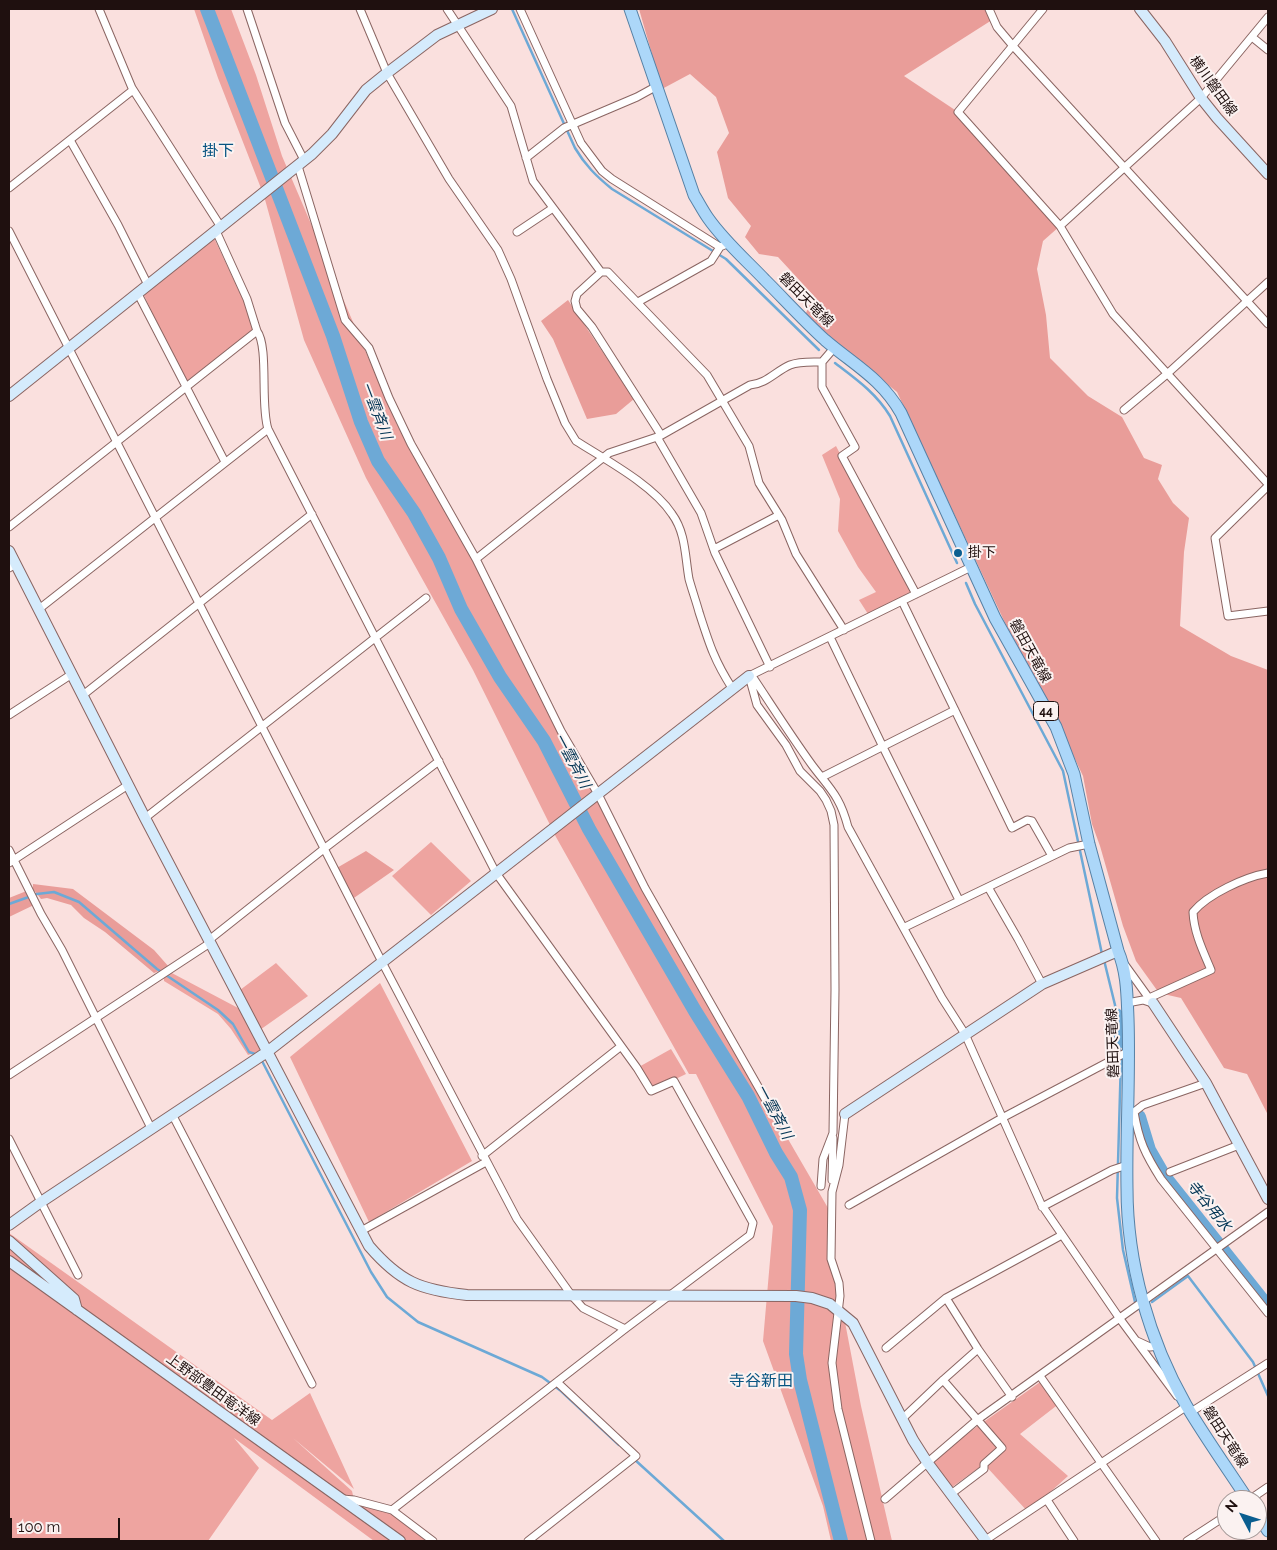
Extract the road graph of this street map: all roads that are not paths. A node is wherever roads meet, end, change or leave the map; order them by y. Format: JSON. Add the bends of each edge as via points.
{"nodes":[{"id":1,"x":98,"y":9,"type":"edge"},
{"id":2,"x":246,"y":9,"type":"edge"},
{"id":3,"x":360,"y":9,"type":"edge"},
{"id":4,"x":447,"y":9,"type":"edge"},
{"id":5,"x":492,"y":9,"type":"edge"},
{"id":6,"x":520,"y":9,"type":"edge"},
{"id":7,"x":630,"y":9,"type":"edge"},
{"id":8,"x":989,"y":9,"type":"edge"},
{"id":9,"x":1043,"y":9,"type":"edge"},
{"id":10,"x":1140,"y":9,"type":"edge"},
{"id":11,"x":1268,"y":17,"type":"edge"},
{"id":12,"x":458,"y":24,"type":"junction"},
{"id":13,"x":1252,"y":37,"type":"junction"},
{"id":14,"x":1013,"y":46,"type":"junction"},
{"id":15,"x":1268,"y":50,"type":"edge"},
{"id":16,"x":387,"y":73,"type":"junction"},
{"id":17,"x":657,"y":86,"type":"junction"},
{"id":18,"x":133,"y":90,"type":"junction"},
{"id":19,"x":1201,"y":98,"type":"junction"},
{"id":20,"x":569,"y":126,"type":"junction"},
{"id":21,"x":70,"y":140,"type":"junction"},
{"id":22,"x":526,"y":158,"type":"junction"},
{"id":23,"x":298,"y":165,"type":"junction"},
{"id":24,"x":1123,"y":168,"type":"junction"},
{"id":25,"x":1268,"y":174,"type":"edge"},
{"id":26,"x":9,"y":188,"type":"edge"},
{"id":27,"x":553,"y":208,"type":"junction"},
{"id":28,"x":1060,"y":226,"type":"junction"},
{"id":29,"x":219,"y":229,"type":"junction"},
{"id":30,"x":9,"y":231,"type":"edge"},
{"id":31,"x":517,"y":232,"type":"dead end"},
{"id":32,"x":721,"y":248,"type":"junction"},
{"id":33,"x":601,"y":272,"type":"junction"},
{"id":34,"x":1268,"y":282,"type":"edge"},
{"id":35,"x":148,"y":285,"type":"junction"},
{"id":36,"x":138,"y":294,"type":"junction"},
{"id":37,"x":1247,"y":301,"type":"junction"},
{"id":38,"x":638,"y":302,"type":"junction"},
{"id":39,"x":1268,"y":324,"type":"edge"},
{"id":40,"x":257,"y":331,"type":"junction"},
{"id":41,"x":69,"y":348,"type":"junction"},
{"id":42,"x":834,"y":348,"type":"junction"},
{"id":43,"x":822,"y":362,"type":"junction"},
{"id":44,"x":1167,"y":374,"type":"junction"},
{"id":45,"x":186,"y":387,"type":"junction"},
{"id":46,"x":9,"y":396,"type":"edge"},
{"id":47,"x":722,"y":400,"type":"junction"},
{"id":48,"x":1124,"y":410,"type":"dead end"},
{"id":49,"x":268,"y":428,"type":"junction"},
{"id":50,"x":659,"y":436,"type":"junction"},
{"id":51,"x":115,"y":442,"type":"junction"},
{"id":52,"x":603,"y":458,"type":"junction"},
{"id":53,"x":225,"y":462,"type":"junction"},
{"id":54,"x":1268,"y":485,"type":"edge"},
{"id":55,"x":312,"y":514,"type":"junction"},
{"id":56,"x":779,"y":514,"type":"junction"},
{"id":57,"x":155,"y":516,"type":"junction"},
{"id":58,"x":9,"y":527,"type":"edge"},
{"id":59,"x":714,"y":549,"type":"junction"},
{"id":60,"x":9,"y":551,"type":"edge"},
{"id":61,"x":476,"y":560,"type":"junction"},
{"id":62,"x":12,"y":566,"type":"edge"},
{"id":63,"x":971,"y":567,"type":"junction"},
{"id":64,"x":916,"y":594,"type":"junction"},
{"id":65,"x":426,"y":598,"type":"dead end"},
{"id":66,"x":902,"y":601,"type":"junction"},
{"id":67,"x":199,"y":603,"type":"junction"},
{"id":68,"x":38,"y":608,"type":"junction"},
{"id":69,"x":1268,"y":611,"type":"edge"},
{"id":70,"x":844,"y":630,"type":"junction"},
{"id":71,"x":375,"y":637,"type":"junction"},
{"id":72,"x":830,"y":637,"type":"junction"},
{"id":73,"x":770,"y":667,"type":"junction"},
{"id":74,"x":72,"y":674,"type":"junction"},
{"id":75,"x":751,"y":676,"type":"junction"},
{"id":76,"x":732,"y":688,"type":"junction"},
{"id":77,"x":82,"y":695,"type":"junction"},
{"id":78,"x":955,"y":710,"type":"junction"},
{"id":79,"x":9,"y":715,"type":"edge"},
{"id":80,"x":262,"y":727,"type":"junction"},
{"id":81,"x":882,"y":746,"type":"junction"},
{"id":82,"x":439,"y":761,"type":"junction"},
{"id":83,"x":822,"y":777,"type":"junction"},
{"id":84,"x":128,"y":784,"type":"junction"},
{"id":85,"x":598,"y":794,"type":"junction"},
{"id":86,"x":145,"y":818,"type":"junction"},
{"id":87,"x":1089,"y":844,"type":"junction"},
{"id":88,"x":325,"y":848,"type":"junction"},
{"id":89,"x":9,"y":850,"type":"edge"},
{"id":90,"x":1052,"y":856,"type":"junction"},
{"id":91,"x":11,"y":861,"type":"edge"},
{"id":92,"x":496,"y":873,"type":"junction"},
{"id":93,"x":1268,"y":873,"type":"edge"},
{"id":94,"x":988,"y":887,"type":"junction"},
{"id":95,"x":960,"y":900,"type":"junction"},
{"id":96,"x":904,"y":927,"type":"junction"},
{"id":97,"x":210,"y":942,"type":"junction"},
{"id":98,"x":1118,"y":951,"type":"junction"},
{"id":99,"x":382,"y":962,"type":"junction"},
{"id":100,"x":1124,"y":965,"type":"junction"},
{"id":101,"x":1042,"y":984,"type":"junction"},
{"id":102,"x":1151,"y":1001,"type":"junction"},
{"id":103,"x":1127,"y":1002,"type":"junction"},
{"id":104,"x":95,"y":1018,"type":"junction"},
{"id":105,"x":965,"y":1034,"type":"junction"},
{"id":106,"x":620,"y":1047,"type":"junction"},
{"id":107,"x":1129,"y":1051,"type":"junction"},
{"id":108,"x":267,"y":1052,"type":"junction"},
{"id":109,"x":9,"y":1075,"type":"edge"},
{"id":110,"x":1206,"y":1083,"type":"junction"},
{"id":111,"x":768,"y":1104,"type":"dead end"},
{"id":112,"x":1131,"y":1112,"type":"junction"},
{"id":113,"x":172,"y":1114,"type":"junction"},
{"id":114,"x":845,"y":1114,"type":"joint"},
{"id":115,"x":1002,"y":1118,"type":"junction"},
{"id":116,"x":151,"y":1128,"type":"junction"},
{"id":117,"x":833,"y":1133,"type":"junction"},
{"id":118,"x":9,"y":1139,"type":"edge"},
{"id":119,"x":1239,"y":1145,"type":"junction"},
{"id":120,"x":484,"y":1159,"type":"junction"},
{"id":121,"x":1127,"y":1165,"type":"junction"},
{"id":122,"x":1170,"y":1172,"type":"dead end"},
{"id":123,"x":821,"y":1186,"type":"dead end"},
{"id":124,"x":832,"y":1192,"type":"junction"},
{"id":125,"x":1268,"y":1199,"type":"edge"},
{"id":126,"x":41,"y":1202,"type":"junction"},
{"id":127,"x":850,"y":1205,"type":"dead end"},
{"id":128,"x":1042,"y":1207,"type":"junction"},
{"id":129,"x":1268,"y":1212,"type":"edge"},
{"id":130,"x":9,"y":1225,"type":"edge"},
{"id":131,"x":361,"y":1232,"type":"junction"},
{"id":132,"x":1062,"y":1235,"type":"junction"},
{"id":133,"x":9,"y":1241,"type":"edge"},
{"id":134,"x":1217,"y":1249,"type":"junction"},
{"id":135,"x":9,"y":1261,"type":"edge"},
{"id":136,"x":78,"y":1275,"type":"dead end"},
{"id":137,"x":572,"y":1296,"type":"junction"},
{"id":138,"x":670,"y":1296,"type":"junction"},
{"id":139,"x":946,"y":1298,"type":"junction"},
{"id":140,"x":1143,"y":1301,"type":"junction"},
{"id":141,"x":77,"y":1310,"type":"junction"},
{"id":142,"x":838,"y":1310,"type":"junction"},
{"id":143,"x":1268,"y":1313,"type":"edge"},
{"id":144,"x":1120,"y":1319,"type":"junction"},
{"id":145,"x":625,"y":1329,"type":"junction"},
{"id":146,"x":1135,"y":1339,"type":"junction"},
{"id":147,"x":1158,"y":1346,"type":"junction"},
{"id":148,"x":886,"y":1348,"type":"dead end"},
{"id":149,"x":978,"y":1349,"type":"junction"},
{"id":150,"x":1268,"y":1363,"type":"edge"},
{"id":151,"x":1040,"y":1376,"type":"junction"},
{"id":152,"x":943,"y":1380,"type":"junction"},
{"id":153,"x":557,"y":1382,"type":"junction"},
{"id":154,"x":312,"y":1384,"type":"dead end"},
{"id":155,"x":1012,"y":1396,"type":"junction"},
{"id":156,"x":1189,"y":1409,"type":"junction"},
{"id":157,"x":902,"y":1419,"type":"junction"},
{"id":158,"x":977,"y":1420,"type":"junction"},
{"id":159,"x":927,"y":1462,"type":"junction"},
{"id":160,"x":1102,"y":1464,"type":"junction"},
{"id":161,"x":1242,"y":1490,"type":"edge"},
{"id":162,"x":951,"y":1494,"type":"junction"},
{"id":163,"x":342,"y":1499,"type":"junction"},
{"id":164,"x":885,"y":1499,"type":"dead end"},
{"id":165,"x":1047,"y":1500,"type":"junction"},
{"id":166,"x":392,"y":1510,"type":"junction"},
{"id":167,"x":1217,"y":1522,"type":"edge"},
{"id":168,"x":400,"y":1541,"type":"edge"},
{"id":169,"x":433,"y":1541,"type":"edge"},
{"id":170,"x":528,"y":1541,"type":"edge"},
{"id":171,"x":871,"y":1541,"type":"edge"},
{"id":172,"x":985,"y":1541,"type":"edge"},
{"id":173,"x":1074,"y":1541,"type":"edge"},
{"id":174,"x":1156,"y":1541,"type":"edge"},
{"id":175,"x":1187,"y":1541,"type":"edge"}],
"edges":[{"from":1,"to":18,"type":"street"},
{"from":2,"to":23,"type":"street"},
{"from":3,"to":16,"type":"street"},
{"from":4,"to":12,"type":"street"},
{"from":5,"to":12,"type":"street"},
{"from":6,"to":20,"type":"street"},
{"from":7,"to":17,"type":"main road","name":"磐田天竜線","number":"44"},
{"from":8,"to":14,"type":"street","via":[[997,28]]},
{"from":9,"to":14,"type":"street"},
{"from":10,"to":19,"type":"street","name":"横川磐田線","via":[[1165,41]]},
{"from":11,"to":13,"type":"street"},
{"from":12,"to":16,"type":"street","via":[[418,48]]},
{"from":12,"to":22,"type":"street","via":[[511,106]]},
{"from":13,"to":15,"type":"street"},
{"from":13,"to":19,"type":"street"},
{"from":14,"to":24,"type":"street"},
{"from":14,"to":28,"type":"street","via":[[958,112]]},
{"from":16,"to":23,"type":"street","via":[[366,90],[332,134]]},
{"from":16,"to":52,"type":"street","via":[[449,179],[498,250],[565,423],[576,441]]},
{"from":17,"to":20,"type":"street"},
{"from":17,"to":32,"type":"main road","name":"磐田天竜線","number":"44","via":[[694,196]]},
{"from":18,"to":21,"type":"street"},
{"from":18,"to":29,"type":"street"},
{"from":19,"to":24,"type":"street"},
{"from":19,"to":25,"type":"street","name":"横川磐田線"},
{"from":20,"to":22,"type":"street"},
{"from":20,"to":32,"type":"street","via":[[602,171]]},
{"from":21,"to":26,"type":"street"},
{"from":21,"to":35,"type":"street"},
{"from":22,"to":27,"type":"street","via":[[533,181]]},
{"from":23,"to":29,"type":"street"},
{"from":23,"to":61,"type":"street","via":[[345,320],[369,348],[411,444]]},
{"from":24,"to":28,"type":"street"},
{"from":24,"to":37,"type":"street"},
{"from":27,"to":31,"type":"street"},
{"from":27,"to":33,"type":"street"},
{"from":28,"to":44,"type":"street","via":[[1113,314]]},
{"from":29,"to":35,"type":"street"},
{"from":29,"to":40,"type":"street"},
{"from":30,"to":41,"type":"street"},
{"from":32,"to":38,"type":"street","via":[[711,262]]},
{"from":32,"to":42,"type":"main road","name":"磐田天竜線","number":"44"},
{"from":33,"to":38,"type":"street","via":[[608,272]]},
{"from":33,"to":50,"type":"street","via":[[577,294],[577,309],[602,343]]},
{"from":34,"to":37,"type":"street"},
{"from":35,"to":36,"type":"street"},
{"from":36,"to":41,"type":"street"},
{"from":36,"to":45,"type":"street"},
{"from":37,"to":39,"type":"street"},
{"from":37,"to":44,"type":"street"},
{"from":38,"to":47,"type":"street","via":[[707,375]]},
{"from":40,"to":45,"type":"street"},
{"from":40,"to":49,"type":"street","via":[[260,335]]},
{"from":41,"to":46,"type":"street"},
{"from":41,"to":51,"type":"street"},
{"from":42,"to":43,"type":"street"},
{"from":42,"to":63,"type":"main road","name":"磐田天竜線","number":"44","via":[[876,381],[893,400]]},
{"from":43,"to":47,"type":"street","via":[[790,365],[759,385],[750,385]]},
{"from":43,"to":64,"type":"street","via":[[822,387],[855,447],[842,456]]},
{"from":44,"to":48,"type":"street"},
{"from":44,"to":54,"type":"street"},
{"from":45,"to":51,"type":"street"},
{"from":45,"to":53,"type":"street"},
{"from":47,"to":50,"type":"street"},
{"from":47,"to":56,"type":"street","via":[[749,446],[759,483]]},
{"from":49,"to":53,"type":"street"},
{"from":49,"to":55,"type":"street"},
{"from":50,"to":52,"type":"street"},
{"from":50,"to":59,"type":"street","via":[[701,513]]},
{"from":51,"to":57,"type":"street"},
{"from":51,"to":58,"type":"street"},
{"from":52,"to":61,"type":"street"},
{"from":52,"to":76,"type":"street","via":[[655,493],[673,514],[709,644],[718,667]]},
{"from":53,"to":57,"type":"street"},
{"from":54,"to":69,"type":"street","via":[[1215,538],[1228,616]]},
{"from":55,"to":67,"type":"street"},
{"from":55,"to":71,"type":"street"},
{"from":56,"to":59,"type":"street"},
{"from":56,"to":70,"type":"street","via":[[796,554]]},
{"from":57,"to":67,"type":"street"},
{"from":57,"to":68,"type":"street"},
{"from":59,"to":73,"type":"street"},
{"from":60,"to":62,"type":"street"},
{"from":61,"to":85,"type":"street","via":[[562,731]]},
{"from":62,"to":68,"type":"street"},
{"from":63,"to":64,"type":"street"},
{"from":63,"to":87,"type":"main road","name":"磐田天竜線","number":"44","via":[[995,618],[1056,728],[1074,774]]},
{"from":64,"to":66,"type":"street"},
{"from":65,"to":71,"type":"street"},
{"from":66,"to":70,"type":"street"},
{"from":66,"to":78,"type":"street"},
{"from":67,"to":77,"type":"street"},
{"from":67,"to":80,"type":"street"},
{"from":68,"to":74,"type":"street"},
{"from":70,"to":72,"type":"street"},
{"from":71,"to":80,"type":"street"},
{"from":71,"to":82,"type":"street"},
{"from":72,"to":73,"type":"street"},
{"from":72,"to":81,"type":"street"},
{"from":73,"to":75,"type":"street"},
{"from":74,"to":77,"type":"street"},
{"from":74,"to":79,"type":"street"},
{"from":75,"to":76,"type":"street"},
{"from":75,"to":83,"type":"street"},
{"from":75,"to":117,"type":"street","via":[[757,705],[800,771],[820,791],[831,811],[834,825]]},
{"from":76,"to":85,"type":"street"},
{"from":77,"to":84,"type":"street"},
{"from":78,"to":81,"type":"street"},
{"from":78,"to":90,"type":"street","via":[[1012,828],[1027,820],[1032,821]]},
{"from":80,"to":86,"type":"street"},
{"from":80,"to":88,"type":"street"},
{"from":81,"to":83,"type":"street"},
{"from":81,"to":95,"type":"street"},
{"from":82,"to":88,"type":"street"},
{"from":82,"to":92,"type":"street"},
{"from":83,"to":96,"type":"street","via":[[840,802],[848,827]]},
{"from":84,"to":86,"type":"street"},
{"from":84,"to":91,"type":"street"},
{"from":85,"to":92,"type":"street"},
{"from":85,"to":111,"type":"street","via":[[644,888]]},
{"from":86,"to":97,"type":"street"},
{"from":87,"to":90,"type":"street","via":[[1068,848]]},
{"from":87,"to":98,"type":"main road","name":"磐田天竜線","number":"44"},
{"from":88,"to":97,"type":"street"},
{"from":88,"to":99,"type":"street"},
{"from":89,"to":91,"type":"street"},
{"from":90,"to":94,"type":"street"},
{"from":91,"to":104,"type":"street","via":[[62,950]]},
{"from":92,"to":99,"type":"street"},
{"from":92,"to":106,"type":"street"},
{"from":93,"to":102,"type":"street","via":[[1229,887],[1199,905],[1193,912],[1196,937],[1211,970]]},
{"from":94,"to":95,"type":"street"},
{"from":94,"to":101,"type":"street"},
{"from":95,"to":96,"type":"street"},
{"from":96,"to":105,"type":"street"},
{"from":97,"to":104,"type":"street"},
{"from":97,"to":108,"type":"street"},
{"from":98,"to":100,"type":"main road","name":"磐田天竜線","number":"44"},
{"from":98,"to":101,"type":"street"},
{"from":99,"to":108,"type":"street"},
{"from":99,"to":120,"type":"street"},
{"from":100,"to":102,"type":"street"},
{"from":100,"to":103,"type":"main road","name":"磐田天竜線","number":"44"},
{"from":101,"to":105,"type":"street"},
{"from":102,"to":103,"type":"street"},
{"from":102,"to":110,"type":"street"},
{"from":103,"to":107,"type":"main road","name":"磐田天竜線","number":"44"},
{"from":104,"to":109,"type":"street"},
{"from":104,"to":116,"type":"street"},
{"from":105,"to":114,"type":"street"},
{"from":105,"to":115,"type":"street"},
{"from":106,"to":120,"type":"street"},
{"from":106,"to":138,"type":"street","via":[[651,1091],[674,1082],[753,1223],[750,1235]]},
{"from":107,"to":112,"type":"main road","name":"磐田天竜線","number":"44"},
{"from":107,"to":115,"type":"street"},
{"from":108,"to":113,"type":"street"},
{"from":108,"to":131,"type":"street"},
{"from":110,"to":112,"type":"street"},
{"from":110,"to":119,"type":"street"},
{"from":112,"to":121,"type":"main road","name":"磐田天竜線","number":"44"},
{"from":112,"to":134,"type":"street","via":[[1149,1161]]},
{"from":113,"to":116,"type":"street"},
{"from":113,"to":154,"type":"street"},
{"from":114,"to":124,"type":"street"},
{"from":115,"to":127,"type":"street"},
{"from":115,"to":128,"type":"street"},
{"from":116,"to":126,"type":"street"},
{"from":117,"to":123,"type":"street","via":[[823,1159]]},
{"from":117,"to":124,"type":"street"},
{"from":118,"to":126,"type":"street"},
{"from":119,"to":122,"type":"street"},
{"from":119,"to":125,"type":"street"},
{"from":120,"to":131,"type":"street"},
{"from":120,"to":137,"type":"street","via":[[517,1219]]},
{"from":121,"to":128,"type":"street"},
{"from":121,"to":140,"type":"main road","name":"磐田天竜線","number":"44","via":[[1131,1244]]},
{"from":124,"to":142,"type":"street","via":[[831,1259],[839,1284]]},
{"from":126,"to":130,"type":"street"},
{"from":126,"to":136,"type":"street"},
{"from":128,"to":132,"type":"street"},
{"from":129,"to":134,"type":"street"},
{"from":131,"to":137,"type":"street","via":[[391,1270],[440,1292]]},
{"from":132,"to":139,"type":"street"},
{"from":132,"to":144,"type":"street"},
{"from":133,"to":141,"type":"street","via":[[74,1299]]},
{"from":134,"to":140,"type":"street"},
{"from":134,"to":143,"type":"street"},
{"from":135,"to":141,"type":"street","name":"上野部豊田竜洋線"},
{"from":137,"to":138,"type":"street"},
{"from":137,"to":145,"type":"street","via":[[584,1308]]},
{"from":138,"to":142,"type":"street","via":[[796,1296],[824,1302]]},
{"from":138,"to":145,"type":"street"},
{"from":139,"to":148,"type":"street"},
{"from":139,"to":149,"type":"street"},
{"from":140,"to":144,"type":"street"},
{"from":140,"to":147,"type":"main road","name":"磐田天竜線","number":"44"},
{"from":141,"to":163,"type":"street","name":"上野部豊田竜洋線"},
{"from":142,"to":157,"type":"street","via":[[853,1323]]},
{"from":142,"to":171,"type":"street","via":[[832,1363],[838,1409]]},
{"from":144,"to":146,"type":"street"},
{"from":144,"to":151,"type":"street"},
{"from":145,"to":153,"type":"street"},
{"from":146,"to":147,"type":"street","via":[[1150,1347]]},
{"from":146,"to":156,"type":"street"},
{"from":147,"to":156,"type":"main road","name":"磐田天竜線","number":"44"},
{"from":149,"to":152,"type":"street"},
{"from":149,"to":155,"type":"street"},
{"from":150,"to":156,"type":"street"},
{"from":151,"to":155,"type":"street"},
{"from":151,"to":160,"type":"street"},
{"from":152,"to":157,"type":"street"},
{"from":152,"to":158,"type":"street"},
{"from":153,"to":166,"type":"street"},
{"from":153,"to":170,"type":"street","via":[[636,1456]]},
{"from":155,"to":158,"type":"street"},
{"from":156,"to":160,"type":"street"},
{"from":156,"to":161,"type":"main road","name":"磐田天竜線","number":"44"},
{"from":157,"to":159,"type":"street"},
{"from":158,"to":159,"type":"street"},
{"from":158,"to":162,"type":"street","via":[[1002,1448],[984,1464],[984,1469]]},
{"from":159,"to":162,"type":"street"},
{"from":159,"to":164,"type":"street"},
{"from":160,"to":165,"type":"street"},
{"from":160,"to":174,"type":"street"},
{"from":162,"to":172,"type":"street"},
{"from":163,"to":166,"type":"street"},
{"from":163,"to":168,"type":"street","name":"上野部豊田竜洋線"},
{"from":165,"to":172,"type":"street"},
{"from":165,"to":173,"type":"street"},
{"from":166,"to":169,"type":"street"},
{"from":167,"to":175,"type":"street"}]}
